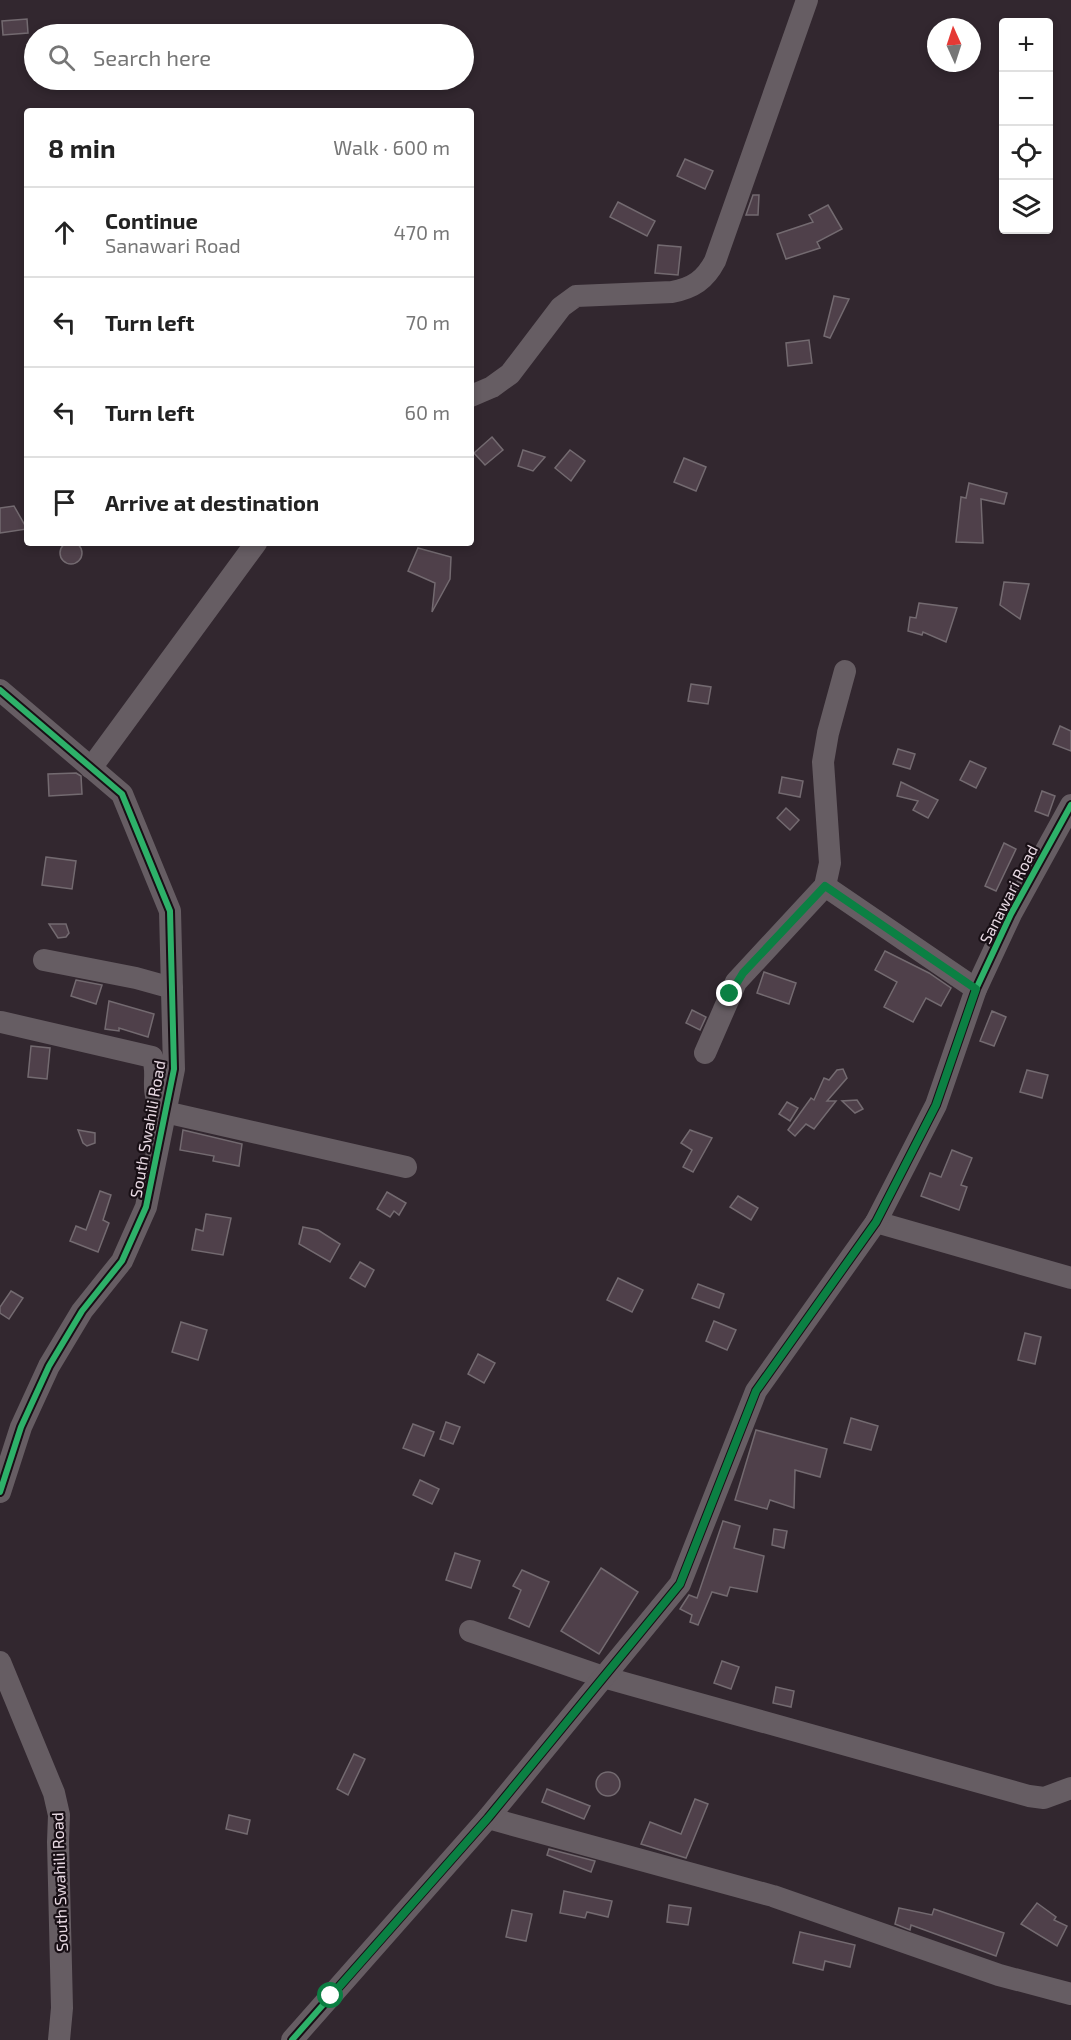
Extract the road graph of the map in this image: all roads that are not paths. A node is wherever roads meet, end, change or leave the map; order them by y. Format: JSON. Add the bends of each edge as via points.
{"nodes":[{"id":1,"x":807,"y":0,"type":"edge"},
{"id":2,"x":474,"y":395,"type":"edge"},
{"id":3,"x":254,"y":546,"type":"edge"},
{"id":4,"x":845,"y":671,"type":"dead end"},
{"id":5,"x":0,"y":690,"type":"edge"},
{"id":6,"x":92,"y":768,"type":"junction"},
{"id":7,"x":1071,"y":805,"type":"edge"},
{"id":8,"x":825,"y":886,"type":"junction"},
{"id":9,"x":44,"y":960,"type":"dead end"},
{"id":10,"x":172,"y":988,"type":"junction"},
{"id":11,"x":976,"y":989,"type":"junction"},
{"id":12,"x":1,"y":1022,"type":"edge"},
{"id":13,"x":705,"y":1053,"type":"dead end"},
{"id":14,"x":166,"y":1109,"type":"junction"},
{"id":15,"x":406,"y":1167,"type":"dead end"},
{"id":16,"x":876,"y":1222,"type":"junction"},
{"id":17,"x":1071,"y":1278,"type":"edge"},
{"id":18,"x":0,"y":1492,"type":"edge"},
{"id":19,"x":470,"y":1631,"type":"dead end"},
{"id":20,"x":0,"y":1662,"type":"edge"},
{"id":21,"x":603,"y":1677,"type":"junction"},
{"id":22,"x":1071,"y":1788,"type":"edge"},
{"id":23,"x":488,"y":1818,"type":"junction"},
{"id":24,"x":1071,"y":1994,"type":"edge"},
{"id":25,"x":59,"y":2040,"type":"edge"},
{"id":26,"x":291,"y":2040,"type":"edge"}],
"edges":[{"from":1,"to":2,"type":"street","via":[[715,261],[705,278],[672,292],[576,296],[561,307],[510,374]]},
{"from":3,"to":6,"type":"street"},
{"from":4,"to":8,"type":"street","via":[[823,762],[830,863]]},
{"from":5,"to":6,"type":"street","name":"South Swahili Road"},
{"from":6,"to":10,"type":"street","name":"South Swahili Road","via":[[122,794],[170,911]]},
{"from":7,"to":11,"type":"street","name":"Sanawari Road"},
{"from":8,"to":11,"type":"street"},
{"from":8,"to":13,"type":"street","via":[[736,982]]},
{"from":9,"to":10,"type":"street"},
{"from":10,"to":14,"type":"street","name":"South Swahili Road","via":[[174,1069]]},
{"from":11,"to":16,"type":"street","name":"Sanawari Road","via":[[936,1105]]},
{"from":12,"to":14,"type":"street","via":[[152,1058],[155,1097]]},
{"from":14,"to":15,"type":"street"},
{"from":14,"to":18,"type":"street","name":"South Swahili Road","via":[[146,1207],[122,1260],[82,1311],[49,1366],[21,1428]]},
{"from":16,"to":17,"type":"street"},
{"from":16,"to":21,"type":"street","name":"Sanawari Road","via":[[756,1391],[680,1584]]},
{"from":19,"to":21,"type":"street"},
{"from":20,"to":25,"type":"street","name":"South Swahili Road","via":[[54,1793],[59,1815]]},
{"from":21,"to":22,"type":"street","via":[[1029,1796],[1044,1798]]},
{"from":21,"to":23,"type":"street","name":"Sanawari Road"},
{"from":23,"to":24,"type":"street","via":[[773,1896],[999,1975]]},
{"from":23,"to":26,"type":"street","name":"Sanawari Road"}]}
